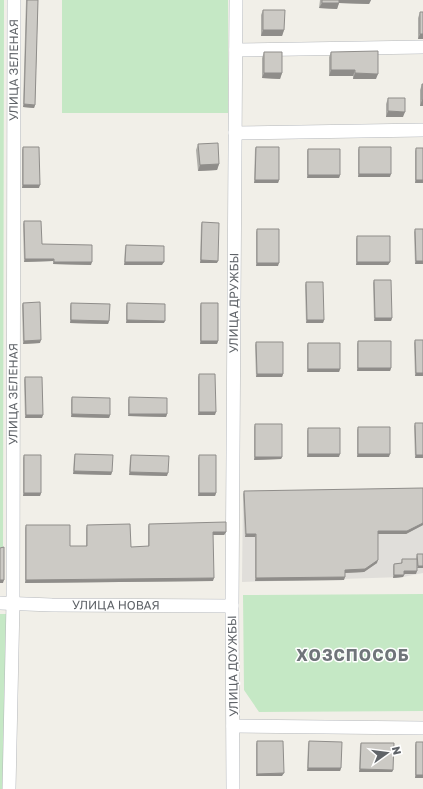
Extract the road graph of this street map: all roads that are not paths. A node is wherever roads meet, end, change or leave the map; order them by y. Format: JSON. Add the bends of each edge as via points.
{"nodes":[{"id":1,"x":14,"y":0,"type":"edge"},
{"id":2,"x":236,"y":0,"type":"edge"},
{"id":3,"x":423,"y":47,"type":"edge"},
{"id":4,"x":236,"y":50,"type":"junction"},
{"id":5,"x":423,"y":130,"type":"edge"},
{"id":6,"x":235,"y":133,"type":"junction"},
{"id":7,"x":7,"y":603,"type":"edge"},
{"id":8,"x":232,"y":606,"type":"junction"},
{"id":9,"x":234,"y":726,"type":"junction"},
{"id":10,"x":423,"y":728,"type":"edge"},
{"id":11,"x":9,"y":789,"type":"edge"},
{"id":12,"x":233,"y":789,"type":"edge"}],
"edges":[{"from":1,"to":7,"type":"street","name":"УЛИЦА ЗЕЛЕНАЯ"},
{"from":2,"to":4,"type":"street","name":"УЛИЦА ДРУЖБЫ"},
{"from":3,"to":4,"type":"street"},
{"from":4,"to":6,"type":"street","name":"УЛИЦА ДРУЖБЫ"},
{"from":5,"to":6,"type":"street"},
{"from":6,"to":8,"type":"street","name":"УЛИЦА ДРУЖБЫ"},
{"from":7,"to":8,"type":"street","name":"УЛИЦА НОВАЯ"},
{"from":7,"to":11,"type":"street","name":"УЛИЦА ЗЕЛЕНАЯ"},
{"from":8,"to":9,"type":"street","name":"УЛИЦА ДОУЖБЫ"},
{"from":9,"to":10,"type":"street"},
{"from":9,"to":12,"type":"street"}]}
